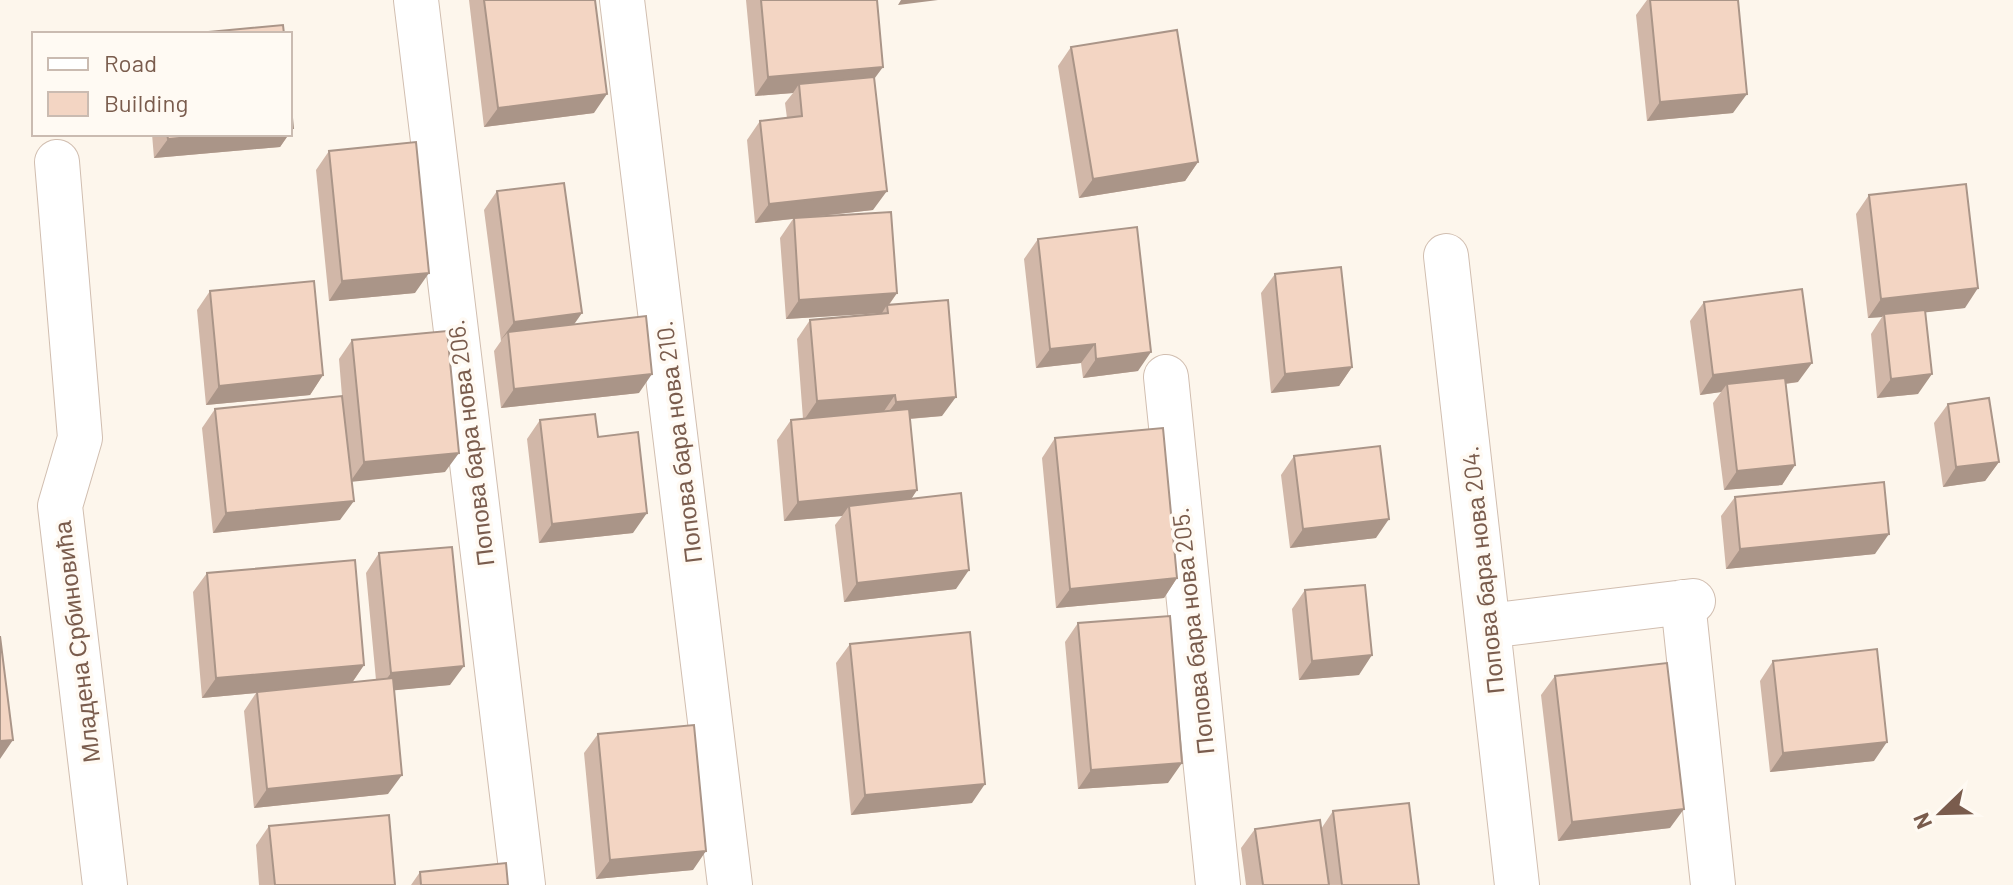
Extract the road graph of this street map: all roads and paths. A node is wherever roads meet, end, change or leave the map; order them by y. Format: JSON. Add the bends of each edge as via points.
{"nodes":[{"id":1,"x":416,"y":0,"type":"edge"},
{"id":2,"x":622,"y":0,"type":"edge"},
{"id":3,"x":57,"y":162,"type":"dead end"},
{"id":4,"x":1446,"y":256,"type":"dead end"},
{"id":5,"x":1166,"y":377,"type":"dead end"},
{"id":6,"x":1488,"y":626,"type":"junction"},
{"id":7,"x":105,"y":885,"type":"edge"},
{"id":8,"x":523,"y":885,"type":"edge"},
{"id":9,"x":730,"y":885,"type":"edge"},
{"id":10,"x":1218,"y":885,"type":"edge"},
{"id":11,"x":1517,"y":885,"type":"edge"},
{"id":12,"x":1713,"y":885,"type":"edge"}],
"edges":[{"from":1,"to":8,"type":"street","name":"Попова бара нова 206."},
{"from":2,"to":9,"type":"street","name":"Попова бара нова 210."},
{"from":3,"to":7,"type":"street","name":"Младена Србиновића","via":[[80,438],[60,506]]},
{"from":4,"to":6,"type":"street","name":"Попова бара нова 204."},
{"from":5,"to":10,"type":"street","name":"Попова бара нова 205."},
{"from":6,"to":11,"type":"street","name":"Попова бара нова 204."},
{"from":6,"to":12,"type":"street","via":[[1688,601]]}]}
